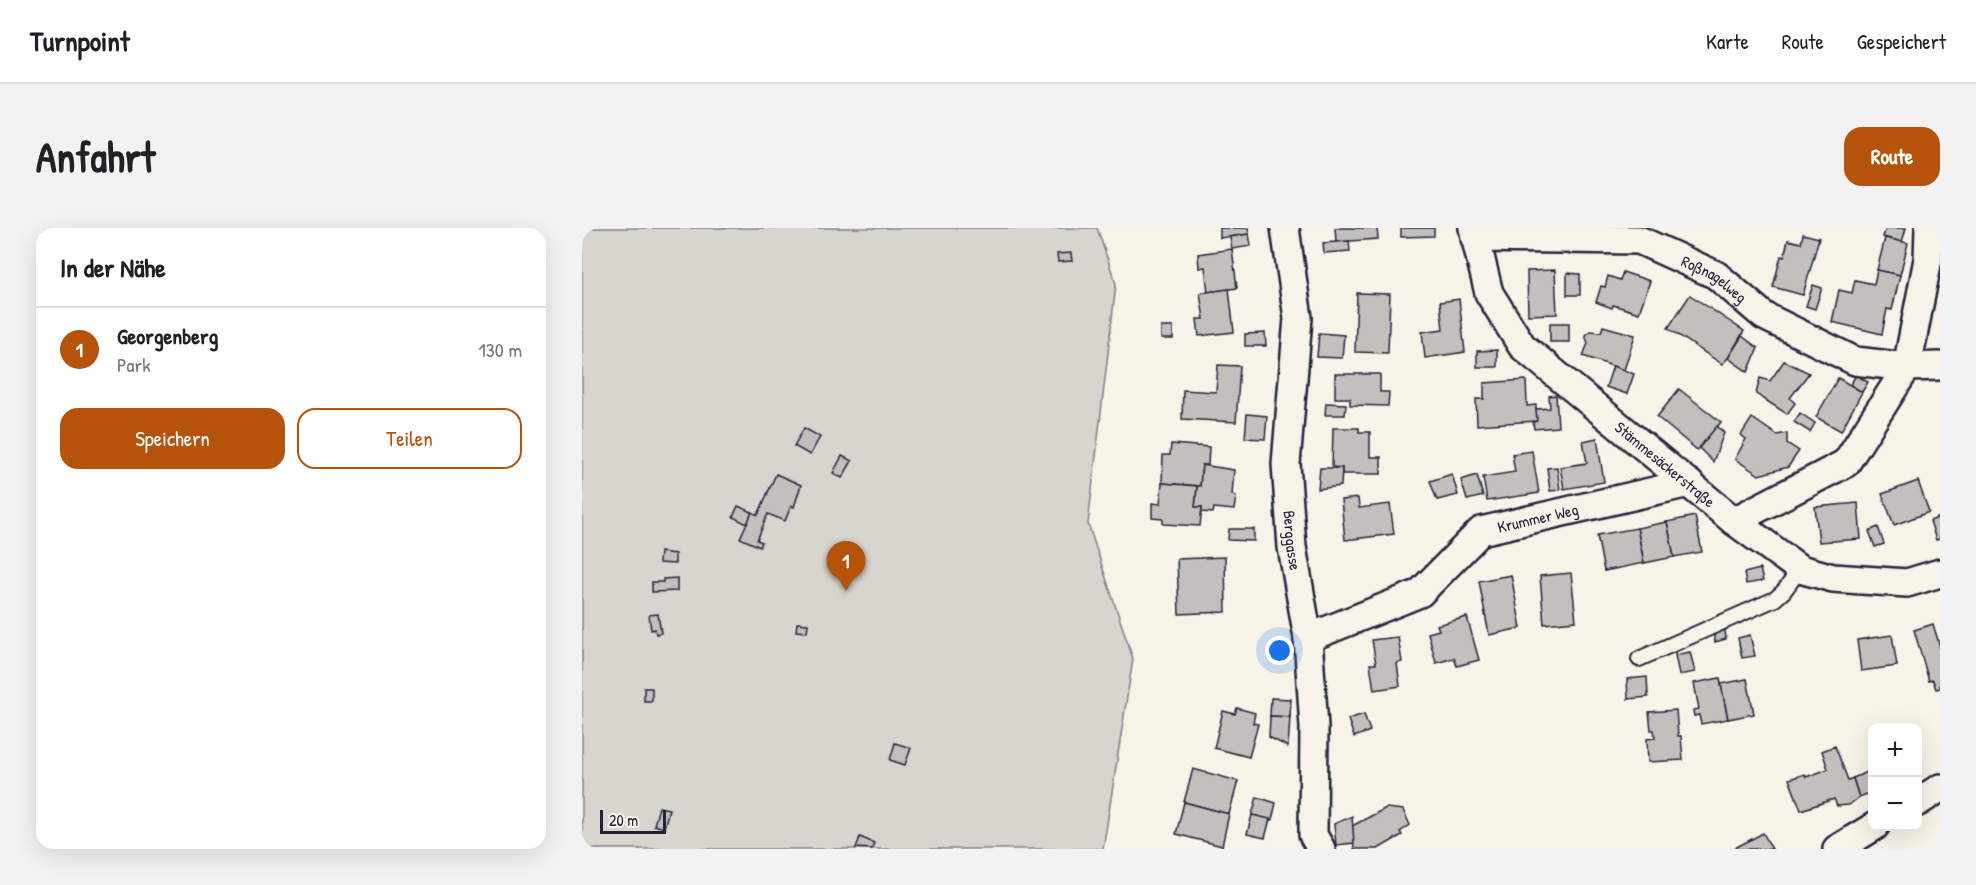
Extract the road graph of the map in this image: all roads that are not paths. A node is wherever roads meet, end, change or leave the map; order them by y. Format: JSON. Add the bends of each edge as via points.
{"nodes":[{"id":1,"x":1285,"y":228,"type":"edge"},
{"id":2,"x":1929,"y":228,"type":"edge"},
{"id":3,"x":1474,"y":233,"type":"edge"},
{"id":4,"x":1940,"y":366,"type":"edge"},
{"id":5,"x":1907,"y":367,"type":"junction"},
{"id":6,"x":1689,"y":483,"type":"junction"},
{"id":7,"x":1734,"y":522,"type":"junction"},
{"id":8,"x":1800,"y":569,"type":"junction"},
{"id":9,"x":1940,"y":573,"type":"edge"},
{"id":10,"x":1308,"y":638,"type":"junction"},
{"id":11,"x":1639,"y":659,"type":"dead end"},
{"id":12,"x":1940,"y":788,"type":"edge"},
{"id":13,"x":1922,"y":799,"type":"edge"},
{"id":14,"x":1868,"y":830,"type":"edge"},
{"id":15,"x":1321,"y":849,"type":"edge"},
{"id":16,"x":1837,"y":849,"type":"edge"}],
"edges":[{"from":1,"to":10,"type":"street","name":"Berggasse","via":[[1298,318],[1286,464],[1292,547]]},
{"from":2,"to":5,"type":"street","via":[[1928,259]]},
{"from":3,"to":5,"type":"street","name":"Roßnagelweg","via":[[1639,240],[1716,275],[1764,316],[1856,362]]},
{"from":3,"to":6,"type":"street","name":"Stämmesäckerstraße","via":[[1489,293],[1522,346]]},
{"from":4,"to":5,"type":"street","name":"Roßnagelweg"},
{"from":5,"to":7,"type":"street","via":[[1846,463]]},
{"from":6,"to":7,"type":"street","name":"Stämmesäckerstraße"},
{"from":6,"to":10,"type":"street","name":"Krummer Weg","via":[[1481,531],[1420,593]]},
{"from":7,"to":8,"type":"street","name":"Stämmesäckerstraße"},
{"from":8,"to":9,"type":"street","name":"Stämmesäckerstraße","via":[[1833,578],[1907,583]]},
{"from":8,"to":11,"type":"lane","via":[[1774,598]]},
{"from":10,"to":15,"type":"street","name":"Berggasse","via":[[1314,727],[1313,836]]},
{"from":12,"to":13,"type":"street"},
{"from":14,"to":16,"type":"street"}]}
